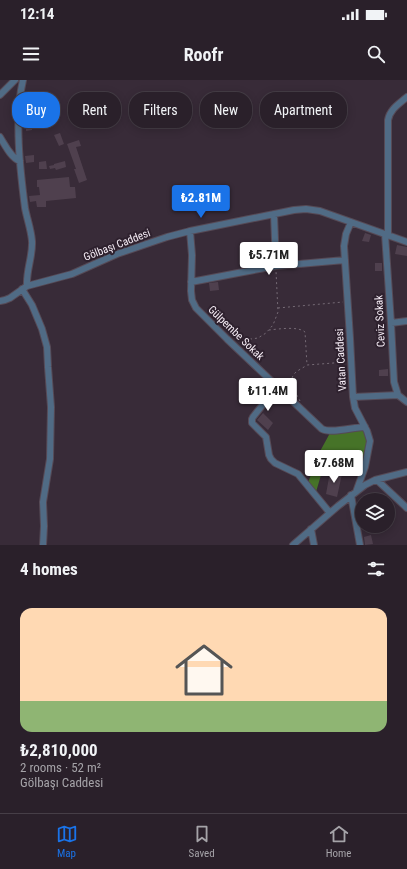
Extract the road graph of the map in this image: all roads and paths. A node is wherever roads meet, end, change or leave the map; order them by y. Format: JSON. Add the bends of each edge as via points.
{"nodes":[{"id":1,"x":15,"y":80,"type":"edge"},
{"id":2,"x":23,"y":80,"type":"edge"},
{"id":3,"x":0,"y":95,"type":"edge"},
{"id":4,"x":407,"y":97,"type":"edge"},
{"id":5,"x":0,"y":137,"type":"edge"},
{"id":6,"x":20,"y":161,"type":"junction"},
{"id":7,"x":274,"y":214,"type":"junction"},
{"id":8,"x":351,"y":222,"type":"junction"},
{"id":9,"x":190,"y":231,"type":"junction"},
{"id":10,"x":386,"y":234,"type":"junction"},
{"id":11,"x":407,"y":242,"type":"edge"},
{"id":12,"x":345,"y":260,"type":"junction"},
{"id":13,"x":276,"y":266,"type":"junction"},
{"id":14,"x":191,"y":282,"type":"junction"},
{"id":15,"x":25,"y":288,"type":"junction"},
{"id":16,"x":0,"y":301,"type":"edge"},
{"id":17,"x":348,"y":302,"type":"junction"},
{"id":18,"x":278,"y":308,"type":"junction"},
{"id":19,"x":407,"y":321,"type":"edge"},
{"id":20,"x":391,"y":323,"type":"junction"},
{"id":21,"x":269,"y":330,"type":"junction"},
{"id":22,"x":225,"y":338,"type":"junction"},
{"id":23,"x":351,"y":361,"type":"junction"},
{"id":24,"x":308,"y":365,"type":"junction"},
{"id":25,"x":277,"y":387,"type":"junction"},
{"id":26,"x":398,"y":395,"type":"junction"},
{"id":27,"x":353,"y":397,"type":"junction"},
{"id":28,"x":407,"y":402,"type":"edge"},
{"id":29,"x":301,"y":403,"type":"dead end"},
{"id":30,"x":365,"y":427,"type":"junction"},
{"id":31,"x":407,"y":472,"type":"edge"},
{"id":32,"x":377,"y":480,"type":"junction"},
{"id":33,"x":353,"y":494,"type":"junction"},
{"id":34,"x":407,"y":508,"type":"edge"},
{"id":35,"x":330,"y":513,"type":"junction"},
{"id":36,"x":311,"y":529,"type":"junction"},
{"id":37,"x":43,"y":545,"type":"edge"},
{"id":38,"x":293,"y":545,"type":"edge"},
{"id":39,"x":314,"y":545,"type":"edge"},
{"id":40,"x":360,"y":545,"type":"edge"}],
"edges":[{"from":1,"to":3,"type":"street"},
{"from":2,"to":6,"type":"street","via":[[18,115]]},
{"from":4,"to":10,"type":"street","name":"Ceviz Sokak","via":[[388,115]]},
{"from":5,"to":6,"type":"street","via":[[14,158]]},
{"from":6,"to":15,"type":"street","via":[[32,245]]},
{"from":7,"to":8,"type":"street","name":"Gölbaşı Caddesi","via":[[298,209],[315,210]]},
{"from":7,"to":9,"type":"street","name":"Gölbaşı Caddesi"},
{"from":7,"to":13,"type":"street"},
{"from":8,"to":10,"type":"street","name":"Gölbaşı Caddesi"},
{"from":8,"to":12,"type":"street","name":"Vatan Caddesi","via":[[345,240]]},
{"from":9,"to":14,"type":"street","name":"Gülpembe Sokak"},
{"from":9,"to":15,"type":"street","name":"Gölbaşı Caddesi","via":[[117,254],[72,274]]},
{"from":10,"to":11,"type":"street","name":"Gölbaşı Caddesi"},
{"from":10,"to":20,"type":"street","name":"Ceviz Sokak"},
{"from":12,"to":13,"type":"street"},
{"from":12,"to":17,"type":"street","name":"Vatan Caddesi"},
{"from":13,"to":14,"type":"street"},
{"from":13,"to":18,"type":"path"},
{"from":14,"to":22,"type":"street","name":"Gülpembe Sokak","via":[[194,304]]},
{"from":15,"to":16,"type":"street","name":"Gölbaşı Caddesi"},
{"from":15,"to":37,"type":"street","via":[[42,329],[46,347],[51,407],[50,468],[42,502]]},
{"from":17,"to":18,"type":"path"},
{"from":17,"to":23,"type":"street","name":"Vatan Caddesi"},
{"from":18,"to":21,"type":"path","via":[[276,319]]},
{"from":19,"to":20,"type":"street"},
{"from":20,"to":26,"type":"street","name":"Ceviz Sokak","via":[[394,382]]},
{"from":21,"to":22,"type":"path","via":[[262,336],[251,339]]},
{"from":21,"to":24,"type":"path","via":[[303,330]]},
{"from":22,"to":25,"type":"street","name":"Gülpembe Sokak"},
{"from":23,"to":24,"type":"path"},
{"from":23,"to":27,"type":"street","name":"Vatan Caddesi"},
{"from":24,"to":29,"type":"path","via":[[296,372],[292,379]]},
{"from":25,"to":30,"type":"street","name":"Gülpembe Sokak","via":[[325,430]]},
{"from":25,"to":35,"type":"street","via":[[253,417],[252,423],[266,437],[271,459],[298,474]]},
{"from":26,"to":27,"type":"street"},
{"from":26,"to":28,"type":"street"},
{"from":27,"to":30,"type":"street","name":"Vatan Caddesi","via":[[355,408]]},
{"from":30,"to":33,"type":"street","name":"Vatan Caddesi","via":[[370,447],[362,475]]},
{"from":31,"to":32,"type":"street"},
{"from":32,"to":33,"type":"street"},
{"from":32,"to":34,"type":"street"},
{"from":33,"to":35,"type":"street"},
{"from":33,"to":40,"type":"street"},
{"from":35,"to":36,"type":"street"},
{"from":36,"to":38,"type":"street"},
{"from":36,"to":39,"type":"street"}]}
